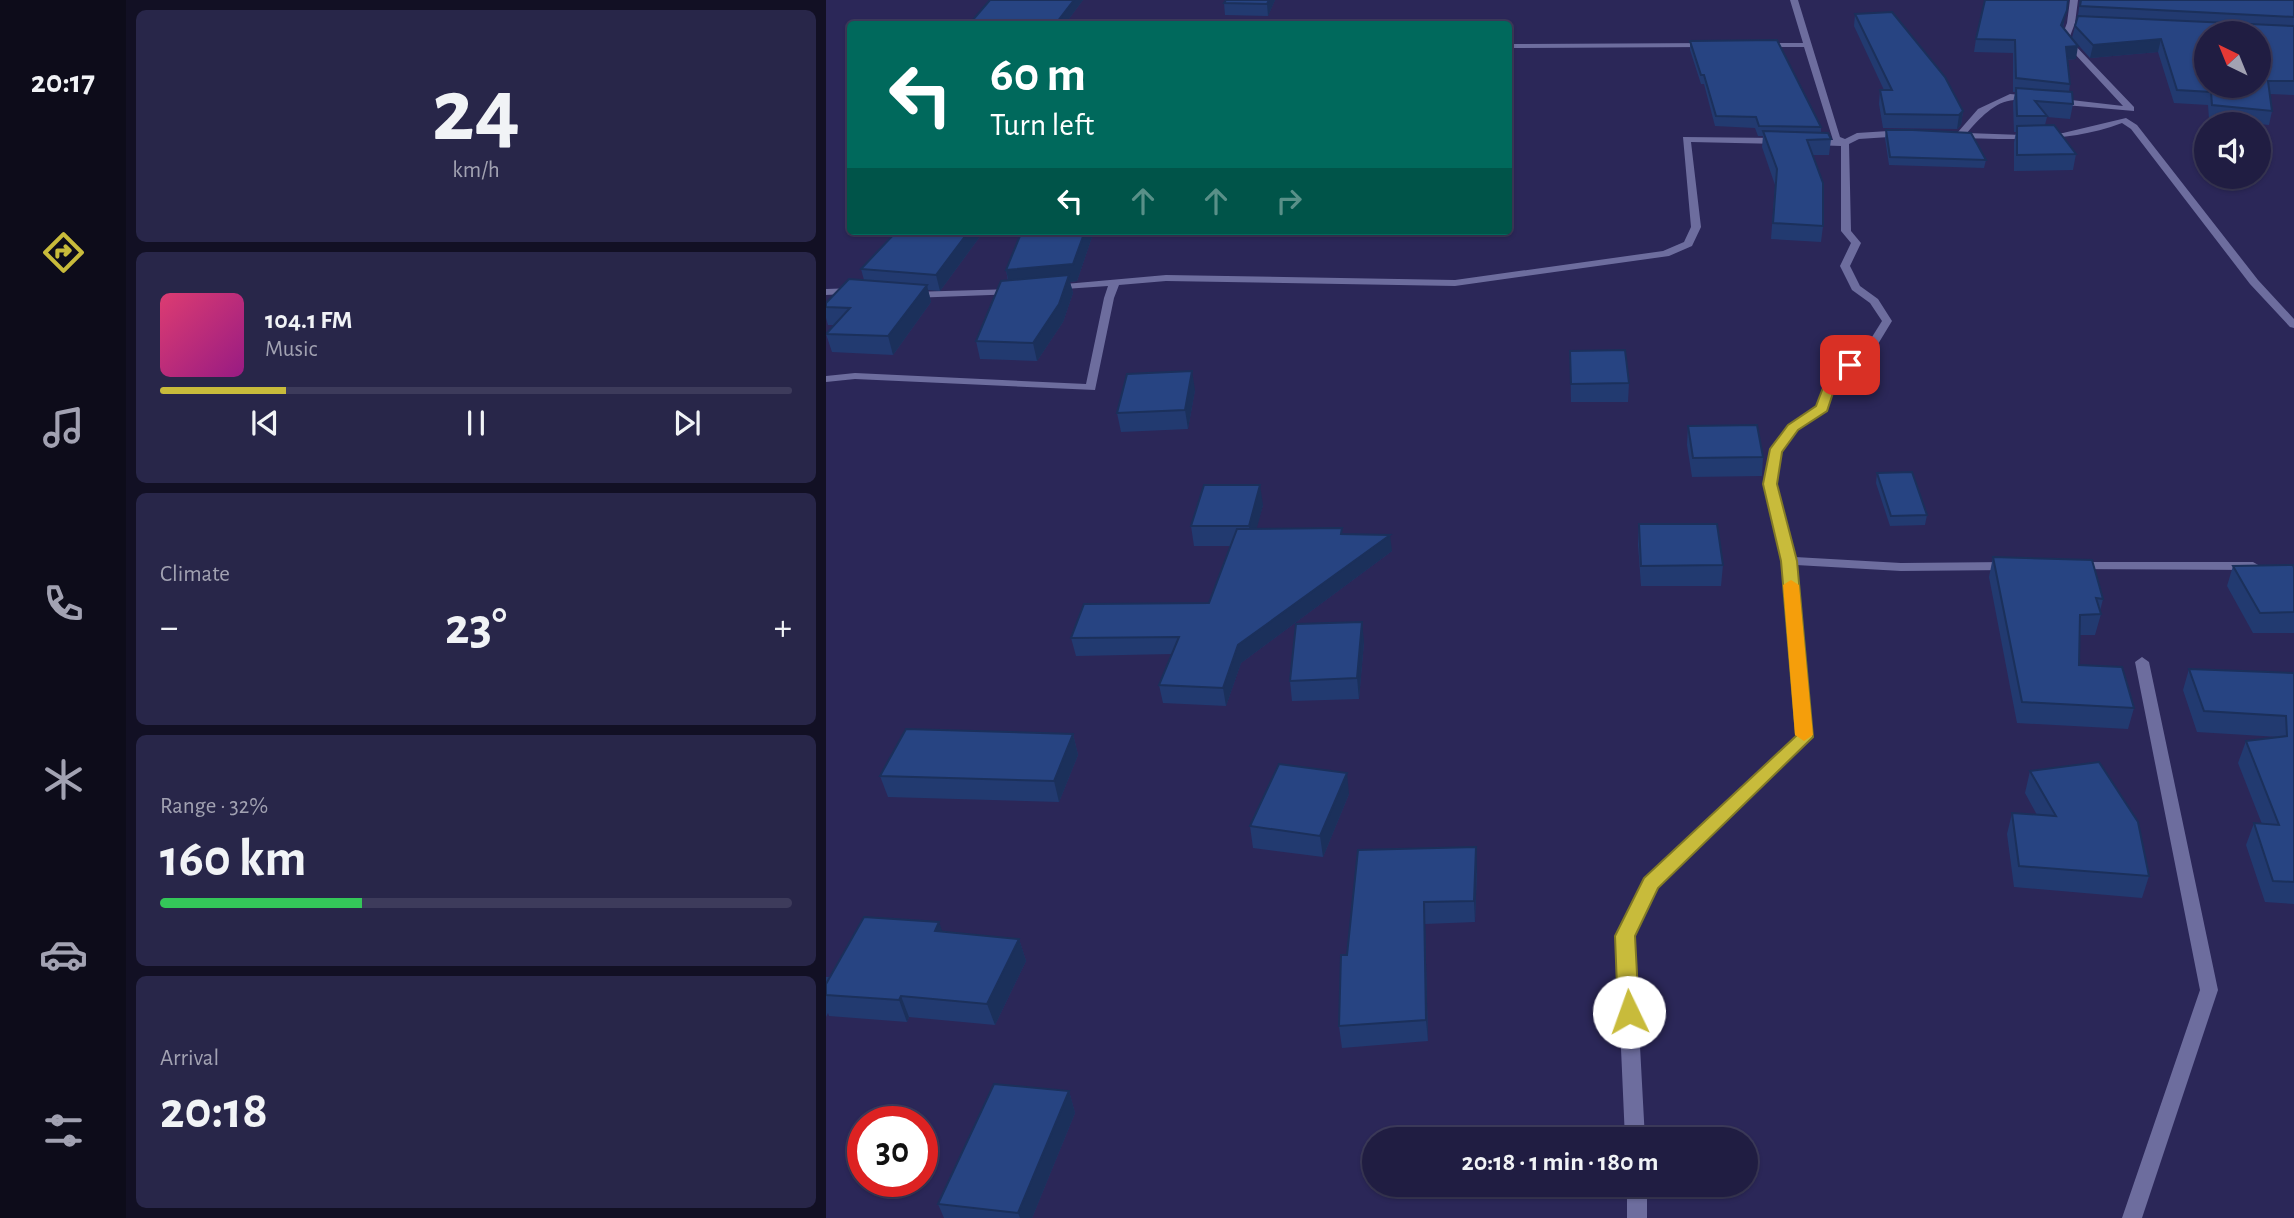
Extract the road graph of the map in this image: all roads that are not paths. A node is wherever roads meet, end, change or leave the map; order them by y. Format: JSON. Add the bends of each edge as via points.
{"nodes":[{"id":1,"x":1794,"y":0,"type":"edge"},
{"id":2,"x":2074,"y":0,"type":"edge"},
{"id":3,"x":2071,"y":23,"type":"junction"},
{"id":4,"x":2084,"y":24,"type":"edge"},
{"id":5,"x":1715,"y":45,"type":"edge"},
{"id":6,"x":1755,"y":45,"type":"edge"},
{"id":7,"x":1808,"y":45,"type":"junction"},
{"id":8,"x":1512,"y":47,"type":"edge"},
{"id":9,"x":1910,"y":133,"type":"edge"},
{"id":10,"x":1935,"y":134,"type":"edge"},
{"id":11,"x":1960,"y":135,"type":"junction"},
{"id":12,"x":1792,"y":142,"type":"edge"},
{"id":13,"x":1805,"y":142,"type":"edge"},
{"id":14,"x":1845,"y":143,"type":"junction"},
{"id":15,"x":1115,"y":283,"type":"junction"},
{"id":16,"x":1048,"y":289,"type":"edge"},
{"id":17,"x":864,"y":290,"type":"edge"},
{"id":18,"x":1022,"y":291,"type":"edge"},
{"id":19,"x":826,"y":292,"type":"edge"},
{"id":20,"x":902,"y":294,"type":"edge"},
{"id":21,"x":2294,"y":325,"type":"edge"},
{"id":22,"x":826,"y":379,"type":"edge"},
{"id":23,"x":1789,"y":561,"type":"junction"},
{"id":24,"x":2025,"y":566,"type":"edge"},
{"id":25,"x":2067,"y":566,"type":"edge"},
{"id":26,"x":2267,"y":566,"type":"edge"},
{"id":27,"x":2142,"y":662,"type":"dead end"},
{"id":28,"x":1634,"y":1127,"type":"edge"},
{"id":29,"x":1637,"y":1197,"type":"edge"},
{"id":30,"x":1637,"y":1218,"type":"edge"},
{"id":31,"x":2132,"y":1218,"type":"edge"}],
"edges":[{"from":1,"to":7,"type":"street"},
{"from":2,"to":3,"type":"street"},
{"from":3,"to":4,"type":"street"},
{"from":3,"to":11,"type":"street","via":[[2065,39],[2132,109],[2010,97],[1981,111]]},
{"from":5,"to":8,"type":"street"},
{"from":6,"to":7,"type":"street"},
{"from":7,"to":14,"type":"street","via":[[1836,138]]},
{"from":9,"to":14,"type":"street","via":[[1857,136]]},
{"from":10,"to":11,"type":"street"},
{"from":11,"to":21,"type":"street","via":[[2036,139],[2080,135],[2123,120],[2134,127],[2254,282]]},
{"from":12,"to":15,"type":"street","via":[[1686,139],[1696,227],[1688,244],[1665,254],[1455,283],[1166,278]]},
{"from":13,"to":14,"type":"street"},
{"from":14,"to":23,"type":"street","via":[[1846,231],[1856,243],[1845,266],[1856,288],[1874,301],[1887,321],[1871,347],[1830,382],[1822,408],[1793,428],[1775,452],[1770,484]]},
{"from":15,"to":16,"type":"street"},
{"from":15,"to":22,"type":"street","via":[[1091,388],[855,376]]},
{"from":17,"to":19,"type":"street"},
{"from":18,"to":20,"type":"street","via":[[926,297]]},
{"from":23,"to":24,"type":"street","via":[[1901,567]]},
{"from":23,"to":28,"type":"street","via":[[1804,737],[1651,883],[1625,936]]},
{"from":25,"to":26,"type":"street"},
{"from":27,"to":31,"type":"street","via":[[2209,990]]},
{"from":29,"to":30,"type":"street"}]}
